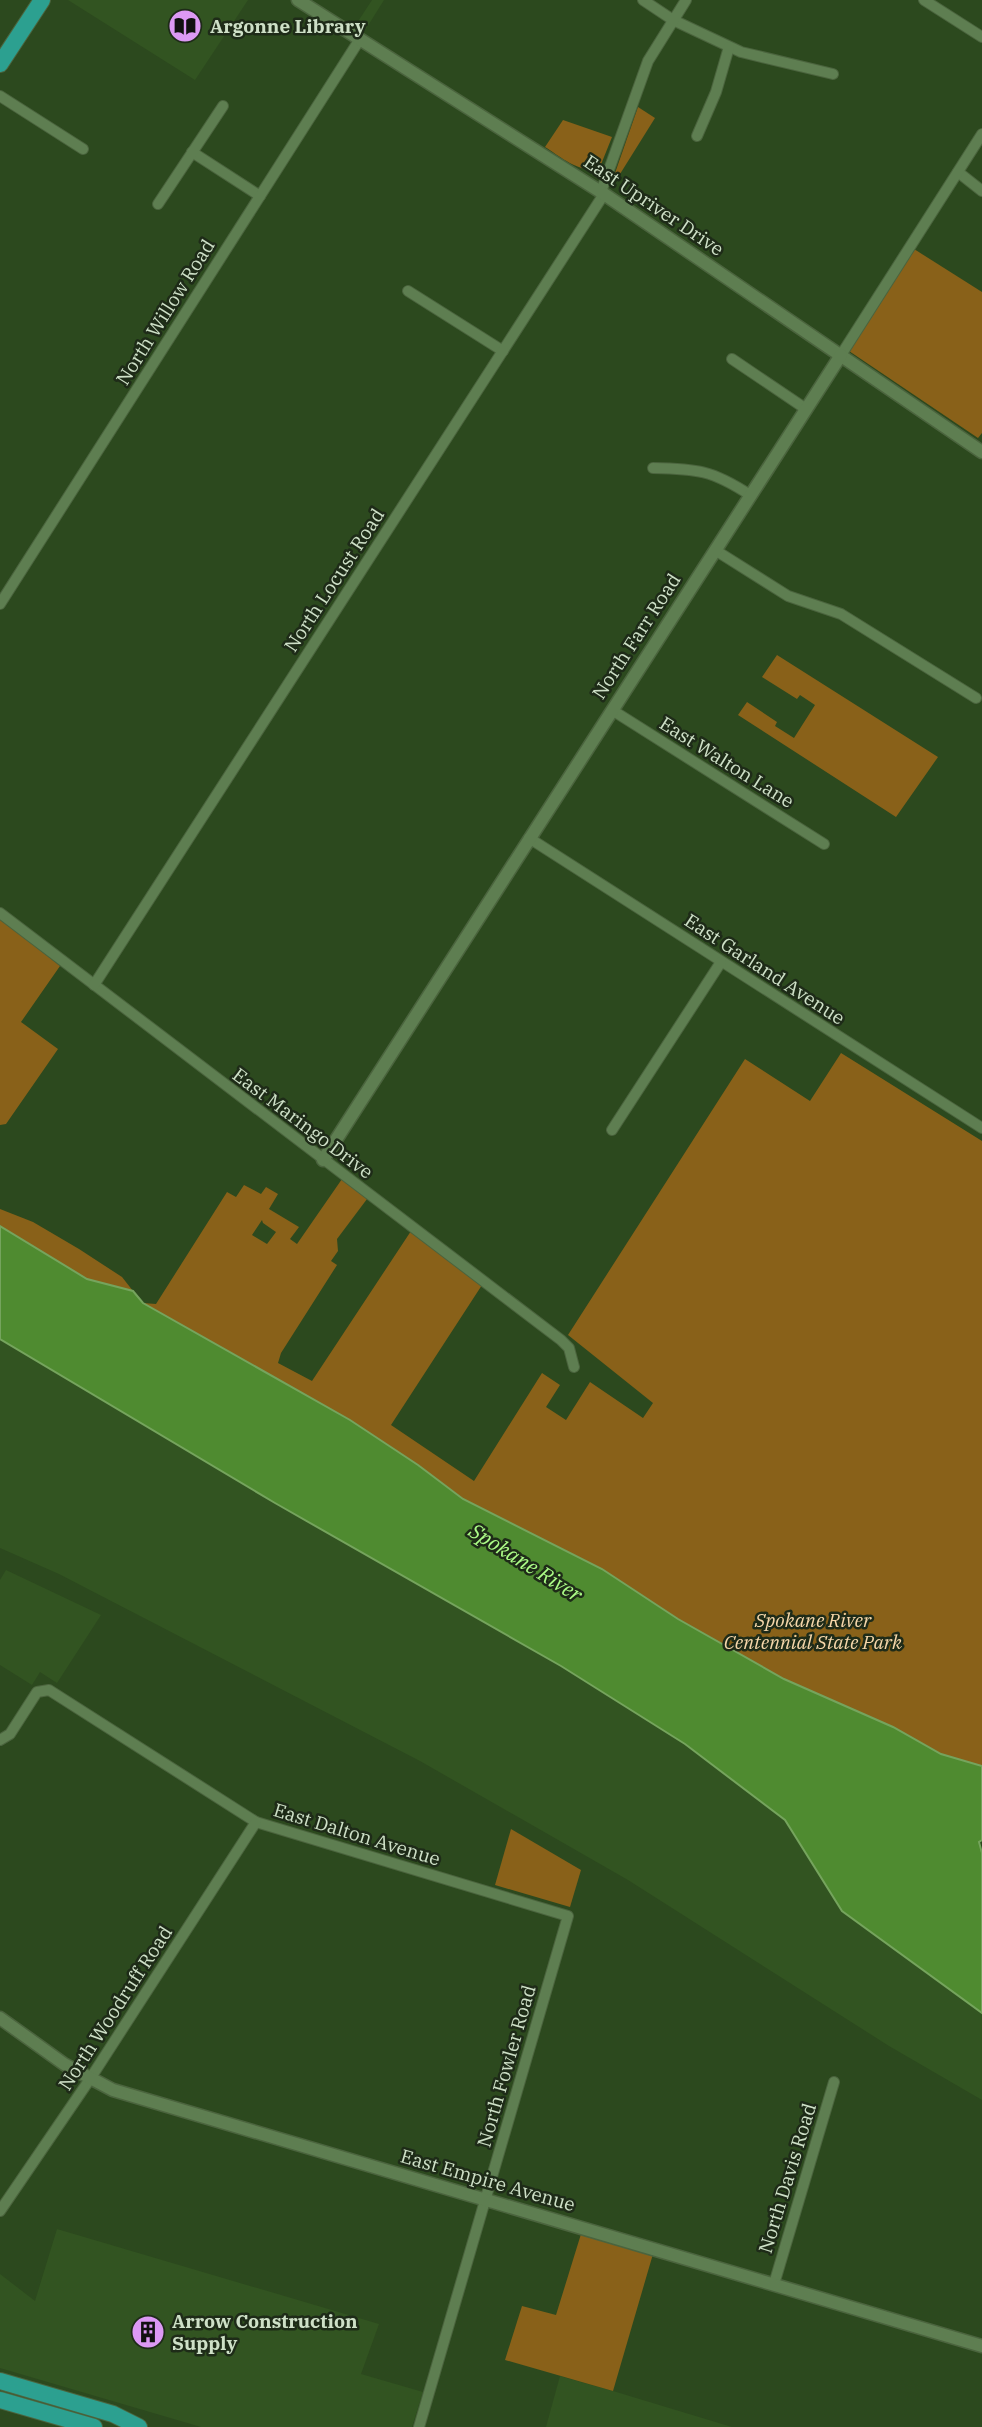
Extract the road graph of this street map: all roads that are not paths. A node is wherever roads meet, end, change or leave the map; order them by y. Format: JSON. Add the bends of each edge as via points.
{"nodes":[{"id":1,"x":41,"y":0,"type":"edge"},
{"id":2,"x":298,"y":0,"type":"edge"},
{"id":3,"x":643,"y":0,"type":"edge"},
{"id":4,"x":686,"y":0,"type":"edge"},
{"id":5,"x":924,"y":0,"type":"edge"},
{"id":6,"x":673,"y":20,"type":"junction"},
{"id":7,"x":982,"y":37,"type":"edge"},
{"id":8,"x":360,"y":39,"type":"junction"},
{"id":9,"x":729,"y":47,"type":"junction"},
{"id":10,"x":0,"y":64,"type":"edge"},
{"id":11,"x":834,"y":74,"type":"dead end"},
{"id":12,"x":0,"y":96,"type":"edge"},
{"id":13,"x":223,"y":106,"type":"dead end"},
{"id":14,"x":982,"y":134,"type":"edge"},
{"id":15,"x":697,"y":136,"type":"dead end"},
{"id":16,"x":83,"y":149,"type":"dead end"},
{"id":17,"x":192,"y":152,"type":"junction"},
{"id":18,"x":958,"y":172,"type":"junction"},
{"id":19,"x":982,"y":191,"type":"edge"},
{"id":20,"x":602,"y":193,"type":"junction"},
{"id":21,"x":260,"y":196,"type":"junction"},
{"id":22,"x":158,"y":204,"type":"dead end"},
{"id":23,"x":408,"y":291,"type":"dead end"},
{"id":24,"x":503,"y":351,"type":"junction"},
{"id":25,"x":841,"y":355,"type":"junction"},
{"id":26,"x":732,"y":359,"type":"dead end"},
{"id":27,"x":806,"y":409,"type":"junction"},
{"id":28,"x":982,"y":452,"type":"edge"},
{"id":29,"x":653,"y":468,"type":"dead end"},
{"id":30,"x":750,"y":495,"type":"junction"},
{"id":31,"x":715,"y":550,"type":"junction"},
{"id":32,"x":0,"y":604,"type":"edge"},
{"id":33,"x":976,"y":698,"type":"dead end"},
{"id":34,"x":611,"y":710,"type":"junction"},
{"id":35,"x":529,"y":838,"type":"junction"},
{"id":36,"x":824,"y":844,"type":"dead end"},
{"id":37,"x":0,"y":913,"type":"edge"},
{"id":38,"x":720,"y":962,"type":"junction"},
{"id":39,"x":94,"y":985,"type":"junction"},
{"id":40,"x":982,"y":1128,"type":"edge"},
{"id":41,"x":612,"y":1130,"type":"dead end"},
{"id":42,"x":323,"y":1160,"type":"junction"},
{"id":43,"x":574,"y":1367,"type":"dead end"},
{"id":44,"x":1,"y":1740,"type":"edge"},
{"id":45,"x":256,"y":1822,"type":"junction"},
{"id":46,"x":568,"y":1916,"type":"joint"},
{"id":47,"x":0,"y":2018,"type":"edge"},
{"id":48,"x":90,"y":2079,"type":"junction"},
{"id":49,"x":834,"y":2082,"type":"dead end"},
{"id":50,"x":486,"y":2199,"type":"junction"},
{"id":51,"x":0,"y":2211,"type":"edge"},
{"id":52,"x":774,"y":2284,"type":"junction"},
{"id":53,"x":982,"y":2346,"type":"edge"},
{"id":54,"x":0,"y":2381,"type":"edge"},
{"id":55,"x":0,"y":2399,"type":"edge"},
{"id":56,"x":94,"y":2427,"type":"edge"},
{"id":57,"x":139,"y":2427,"type":"edge"},
{"id":58,"x":419,"y":2427,"type":"edge"}],
"edges":[{"from":1,"to":10,"type":"main road"},
{"from":2,"to":8,"type":"street","name":"East Upriver Drive"},
{"from":3,"to":6,"type":"street"},
{"from":4,"to":6,"type":"street","name":"North Locust Road"},
{"from":5,"to":7,"type":"street"},
{"from":6,"to":9,"type":"street"},
{"from":6,"to":20,"type":"street","name":"North Locust Road","via":[[648,61]]},
{"from":8,"to":20,"type":"street","name":"East Upriver Drive"},
{"from":8,"to":21,"type":"street","name":"North Willow Road"},
{"from":9,"to":11,"type":"street"},
{"from":9,"to":15,"type":"street"},
{"from":12,"to":16,"type":"street"},
{"from":13,"to":17,"type":"street"},
{"from":14,"to":18,"type":"street","name":"North Farr Road"},
{"from":17,"to":21,"type":"street"},
{"from":17,"to":22,"type":"street"},
{"from":18,"to":19,"type":"street"},
{"from":18,"to":25,"type":"street","name":"North Farr Road"},
{"from":20,"to":24,"type":"street","name":"North Locust Road"},
{"from":20,"to":25,"type":"street","name":"East Upriver Drive"},
{"from":21,"to":32,"type":"street","name":"North Willow Road"},
{"from":23,"to":24,"type":"street"},
{"from":24,"to":39,"type":"street","name":"North Locust Road"},
{"from":25,"to":27,"type":"street","name":"North Farr Road"},
{"from":25,"to":28,"type":"street","name":"East Upriver Drive"},
{"from":26,"to":27,"type":"street"},
{"from":27,"to":30,"type":"street","name":"North Farr Road"},
{"from":29,"to":30,"type":"street","via":[[706,471]]},
{"from":30,"to":31,"type":"street","name":"North Farr Road"},
{"from":31,"to":33,"type":"street","via":[[788,596],[841,614]]},
{"from":31,"to":34,"type":"street","name":"North Farr Road"},
{"from":34,"to":35,"type":"street","name":"North Farr Road"},
{"from":34,"to":36,"type":"street","name":"East Walton Lane"},
{"from":35,"to":38,"type":"street","name":"East Garland Avenue"},
{"from":35,"to":42,"type":"street","name":"North Farr Road"},
{"from":37,"to":39,"type":"street","name":"East Maringo Drive"},
{"from":38,"to":40,"type":"street","name":"East Garland Avenue"},
{"from":38,"to":41,"type":"street"},
{"from":39,"to":42,"type":"street","name":"East Maringo Drive"},
{"from":42,"to":43,"type":"street","name":"East Maringo Drive","via":[[561,1340],[569,1348]]},
{"from":44,"to":45,"type":"street","name":"East Dalton Avenue","via":[[12,1732],[35,1695],[42,1690],[56,1693]]},
{"from":45,"to":46,"type":"street","name":"East Dalton Avenue"},
{"from":45,"to":48,"type":"street","name":"North Woodruff Road"},
{"from":46,"to":50,"type":"street","name":"North Fowler Road"},
{"from":47,"to":48,"type":"street","name":"East Empire Avenue"},
{"from":48,"to":50,"type":"street","name":"East Empire Avenue","via":[[129,2095]]},
{"from":48,"to":51,"type":"street","name":"North Woodruff Road"},
{"from":49,"to":52,"type":"street","name":"North Davis Road"},
{"from":50,"to":52,"type":"street","name":"East Empire Avenue"},
{"from":50,"to":58,"type":"street","name":"North Fowler Road"},
{"from":52,"to":53,"type":"street","name":"East Empire Avenue"},
{"from":54,"to":57,"type":"main road","via":[[113,2414]]},
{"from":55,"to":56,"type":"main road"}]}
